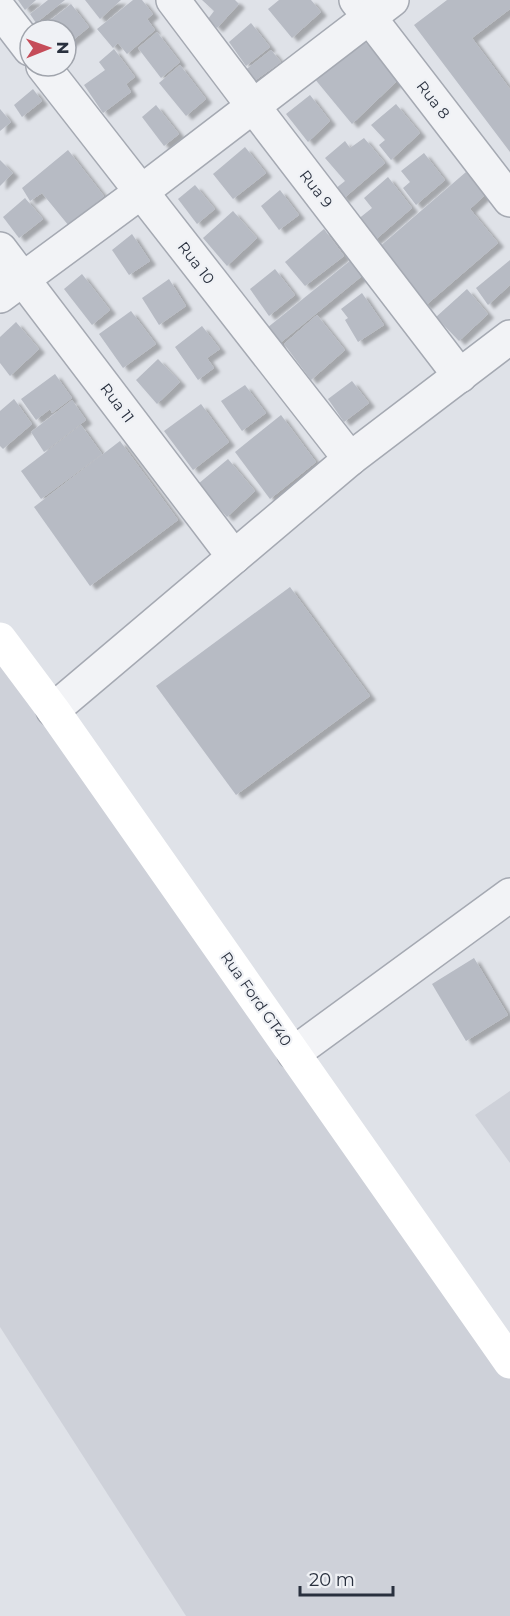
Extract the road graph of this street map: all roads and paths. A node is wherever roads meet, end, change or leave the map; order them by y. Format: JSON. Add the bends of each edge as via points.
{"nodes":[{"id":1,"x":173,"y":0,"type":"edge"},
{"id":2,"x":373,"y":6,"type":"edge"},
{"id":3,"x":0,"y":10,"type":"edge"},
{"id":4,"x":18,"y":33,"type":"edge"},
{"id":5,"x":52,"y":78,"type":"edge"},
{"id":6,"x":253,"y":106,"type":"junction"},
{"id":7,"x":141,"y":192,"type":"junction"},
{"id":8,"x":510,"y":200,"type":"edge"},
{"id":9,"x":0,"y":249,"type":"edge"},
{"id":10,"x":11,"y":288,"type":"edge"},
{"id":11,"x":509,"y":340,"type":"edge"},
{"id":12,"x":460,"y":376,"type":"junction"},
{"id":13,"x":350,"y":459,"type":"junction"},
{"id":14,"x":234,"y":556,"type":"junction"},
{"id":15,"x":0,"y":639,"type":"edge"},
{"id":16,"x":53,"y":710,"type":"junction"},
{"id":17,"x":510,"y":895,"type":"edge"},
{"id":18,"x":294,"y":1053,"type":"junction"},
{"id":19,"x":510,"y":1362,"type":"edge"}],
"edges":[{"from":1,"to":6,"type":"street","name":"Rua 9"},
{"from":2,"to":6,"type":"street"},
{"from":2,"to":8,"type":"street","name":"Rua 8"},
{"from":3,"to":4,"type":"street"},
{"from":5,"to":7,"type":"street","name":"Rua 10"},
{"from":6,"to":7,"type":"street"},
{"from":6,"to":12,"type":"street","name":"Rua 9"},
{"from":7,"to":10,"type":"street"},
{"from":7,"to":13,"type":"street","name":"Rua 10"},
{"from":9,"to":10,"type":"street","name":"Rua 11"},
{"from":10,"to":14,"type":"street","name":"Rua 11"},
{"from":11,"to":12,"type":"street"},
{"from":12,"to":13,"type":"street"},
{"from":13,"to":14,"type":"street"},
{"from":14,"to":16,"type":"street"},
{"from":15,"to":16,"type":"street","name":"Rua Ford GT40"},
{"from":16,"to":18,"type":"street","name":"Rua Ford GT40"},
{"from":17,"to":18,"type":"street"},
{"from":18,"to":19,"type":"street","name":"Rua Ford GT40"}]}
